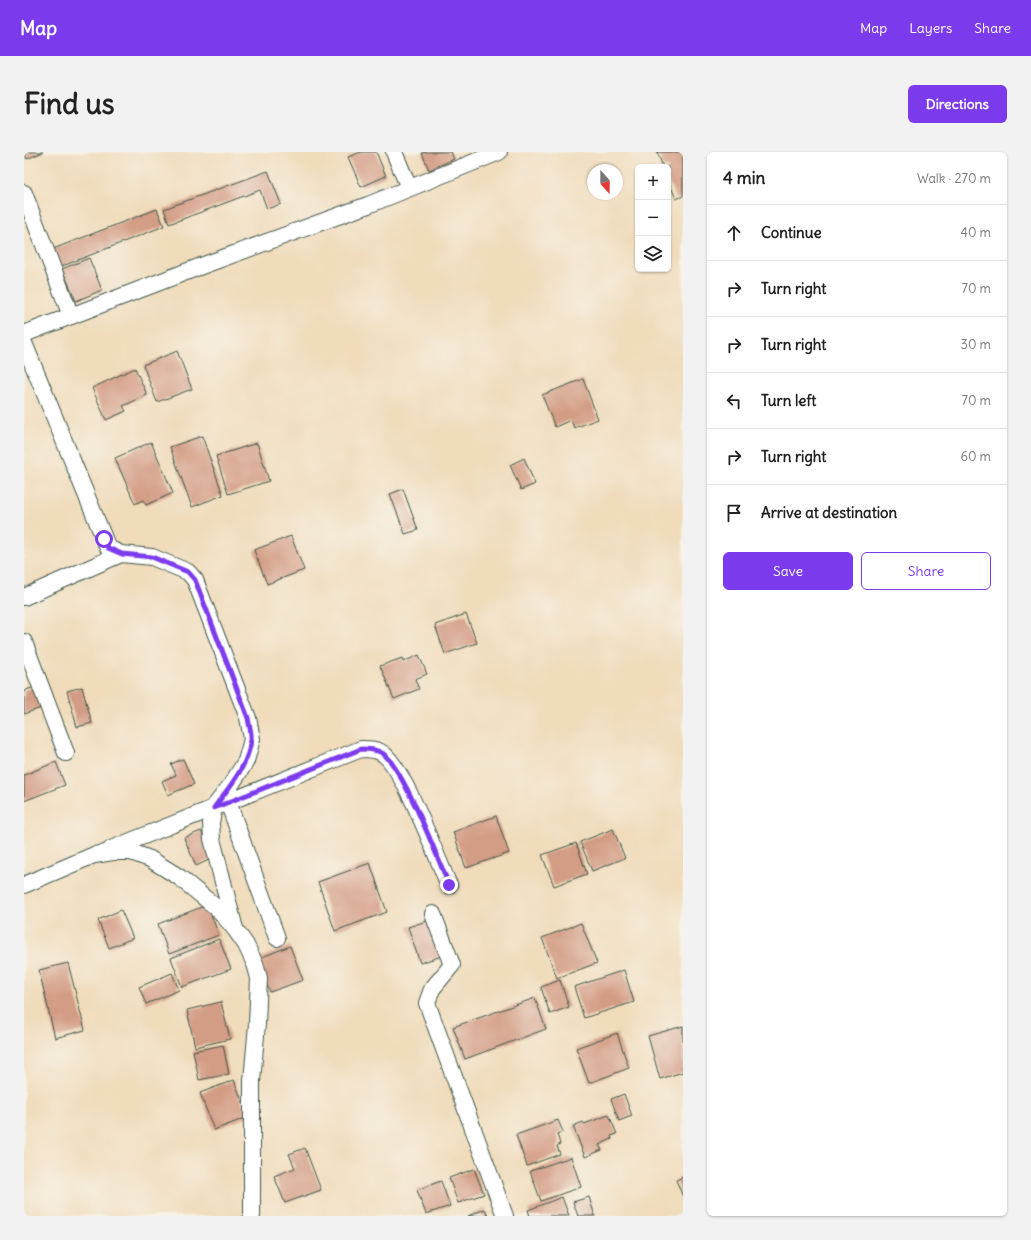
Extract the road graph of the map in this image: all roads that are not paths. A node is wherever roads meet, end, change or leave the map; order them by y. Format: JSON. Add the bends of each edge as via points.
{"nodes":[{"id":1,"x":394,"y":152,"type":"edge"},
{"id":2,"x":499,"y":152,"type":"edge"},
{"id":3,"x":409,"y":188,"type":"junction"},
{"id":4,"x":24,"y":193,"type":"edge"},
{"id":5,"x":71,"y":316,"type":"junction"},
{"id":6,"x":24,"y":334,"type":"edge"},
{"id":7,"x":24,"y":344,"type":"edge"},
{"id":8,"x":122,"y":554,"type":"junction"},
{"id":9,"x":24,"y":597,"type":"edge"},
{"id":10,"x":24,"y":642,"type":"edge"},
{"id":11,"x":66,"y":753,"type":"dead end"},
{"id":12,"x":221,"y":805,"type":"junction"},
{"id":13,"x":94,"y":855,"type":"junction"},
{"id":14,"x":24,"y":885,"type":"edge"},
{"id":15,"x":449,"y":885,"type":"dead end"},
{"id":16,"x":433,"y":914,"type":"dead end"},
{"id":17,"x":235,"y":929,"type":"junction"},
{"id":18,"x":277,"y":938,"type":"dead end"},
{"id":19,"x":252,"y":1216,"type":"edge"},
{"id":20,"x":505,"y":1216,"type":"edge"}],
"edges":[{"from":1,"to":3,"type":"street"},
{"from":2,"to":3,"type":"street"},
{"from":3,"to":5,"type":"street"},
{"from":4,"to":5,"type":"street"},
{"from":5,"to":6,"type":"street"},
{"from":7,"to":8,"type":"street","via":[[108,548]]},
{"from":8,"to":9,"type":"street"},
{"from":8,"to":12,"type":"street","via":[[152,557],[188,572],[195,580],[248,718],[252,739],[246,761]]},
{"from":10,"to":11,"type":"street"},
{"from":12,"to":13,"type":"street"},
{"from":12,"to":15,"type":"street","via":[[361,749],[372,749],[382,753],[392,762],[411,796]]},
{"from":12,"to":17,"type":"street","via":[[211,823],[212,839]]},
{"from":12,"to":18,"type":"street"},
{"from":13,"to":14,"type":"street"},
{"from":13,"to":17,"type":"street","via":[[131,852],[150,859],[179,877],[217,908]]},
{"from":16,"to":20,"type":"street","via":[[452,965],[432,990],[427,1003]]},
{"from":17,"to":19,"type":"street","via":[[246,945],[259,978],[252,1081]]}]}
